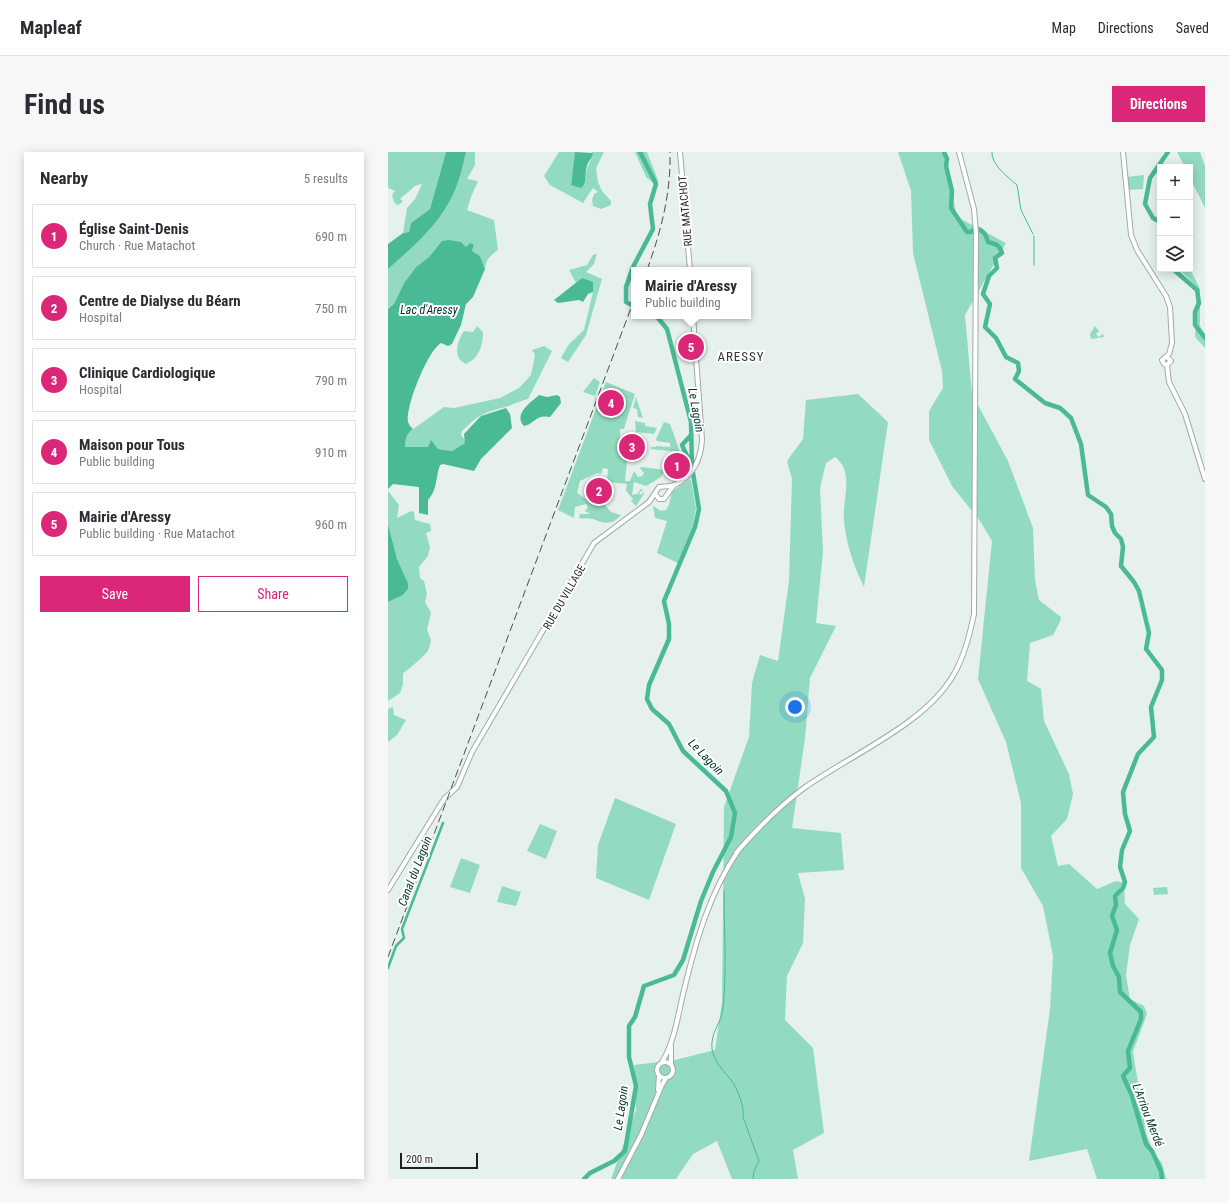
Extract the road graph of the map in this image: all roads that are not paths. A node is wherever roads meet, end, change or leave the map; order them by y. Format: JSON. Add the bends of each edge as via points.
{"nodes":[{"id":1,"x":680,"y":152,"type":"edge"},
{"id":2,"x":1123,"y":152,"type":"edge"},
{"id":3,"x":961,"y":153,"type":"edge"},
{"id":4,"x":690,"y":267,"type":"edge"},
{"id":5,"x":693,"y":319,"type":"edge"},
{"id":6,"x":1205,"y":479,"type":"edge"},
{"id":7,"x":674,"y":485,"type":"junction"},
{"id":8,"x":665,"y":488,"type":"junction"},
{"id":9,"x":669,"y":493,"type":"junction"},
{"id":10,"x":656,"y":494,"type":"junction"},
{"id":11,"x":659,"y":499,"type":"junction"},
{"id":12,"x":649,"y":502,"type":"junction"},
{"id":13,"x":388,"y":890,"type":"edge"},
{"id":14,"x":672,"y":1040,"type":"junction"},
{"id":15,"x":662,"y":1062,"type":"junction"},
{"id":16,"x":671,"y":1065,"type":"junction"},
{"id":17,"x":659,"y":1075,"type":"junction"},
{"id":18,"x":666,"y":1078,"type":"junction"},
{"id":19,"x":655,"y":1100,"type":"junction"},
{"id":20,"x":618,"y":1179,"type":"edge"}],
"edges":[{"from":1,"to":4,"type":"main road","name":"RUE MATACHOT"},
{"from":2,"to":6,"type":"main road","via":[[1131,235],[1136,250],[1169,303],[1172,343],[1167,357],[1162,360],[1167,365],[1169,382],[1185,414]]},
{"from":3,"to":14,"type":"main road","via":[[976,226],[971,628],[962,658],[954,674],[930,703],[900,727],[804,788],[781,806],[736,853],[716,888],[697,938]]},
{"from":5,"to":7,"type":"main road","via":[[701,456],[690,474]]},
{"from":7,"to":8,"type":"main road"},
{"from":7,"to":9,"type":"main road"},
{"from":8,"to":9,"type":"main road"},
{"from":8,"to":10,"type":"main road","via":[[659,487]]},
{"from":9,"to":11,"type":"main road","via":[[664,499]]},
{"from":10,"to":11,"type":"main road"},
{"from":10,"to":12,"type":"main road","name":"RUE DU VILLAGE"},
{"from":11,"to":12,"type":"main road","name":"RUE DU VILLAGE"},
{"from":12,"to":13,"type":"main road","name":"RUE DU VILLAGE","via":[[594,543],[472,752],[457,787],[444,799]]},
{"from":14,"to":15,"type":"main road"},
{"from":14,"to":16,"type":"main road"},
{"from":15,"to":16,"type":"main road"},
{"from":15,"to":17,"type":"main road","via":[[658,1067]]},
{"from":16,"to":18,"type":"main road","via":[[672,1073]]},
{"from":17,"to":18,"type":"main road"},
{"from":17,"to":19,"type":"main road"},
{"from":18,"to":19,"type":"main road"},
{"from":19,"to":20,"type":"main road","via":[[641,1135]]}]}
